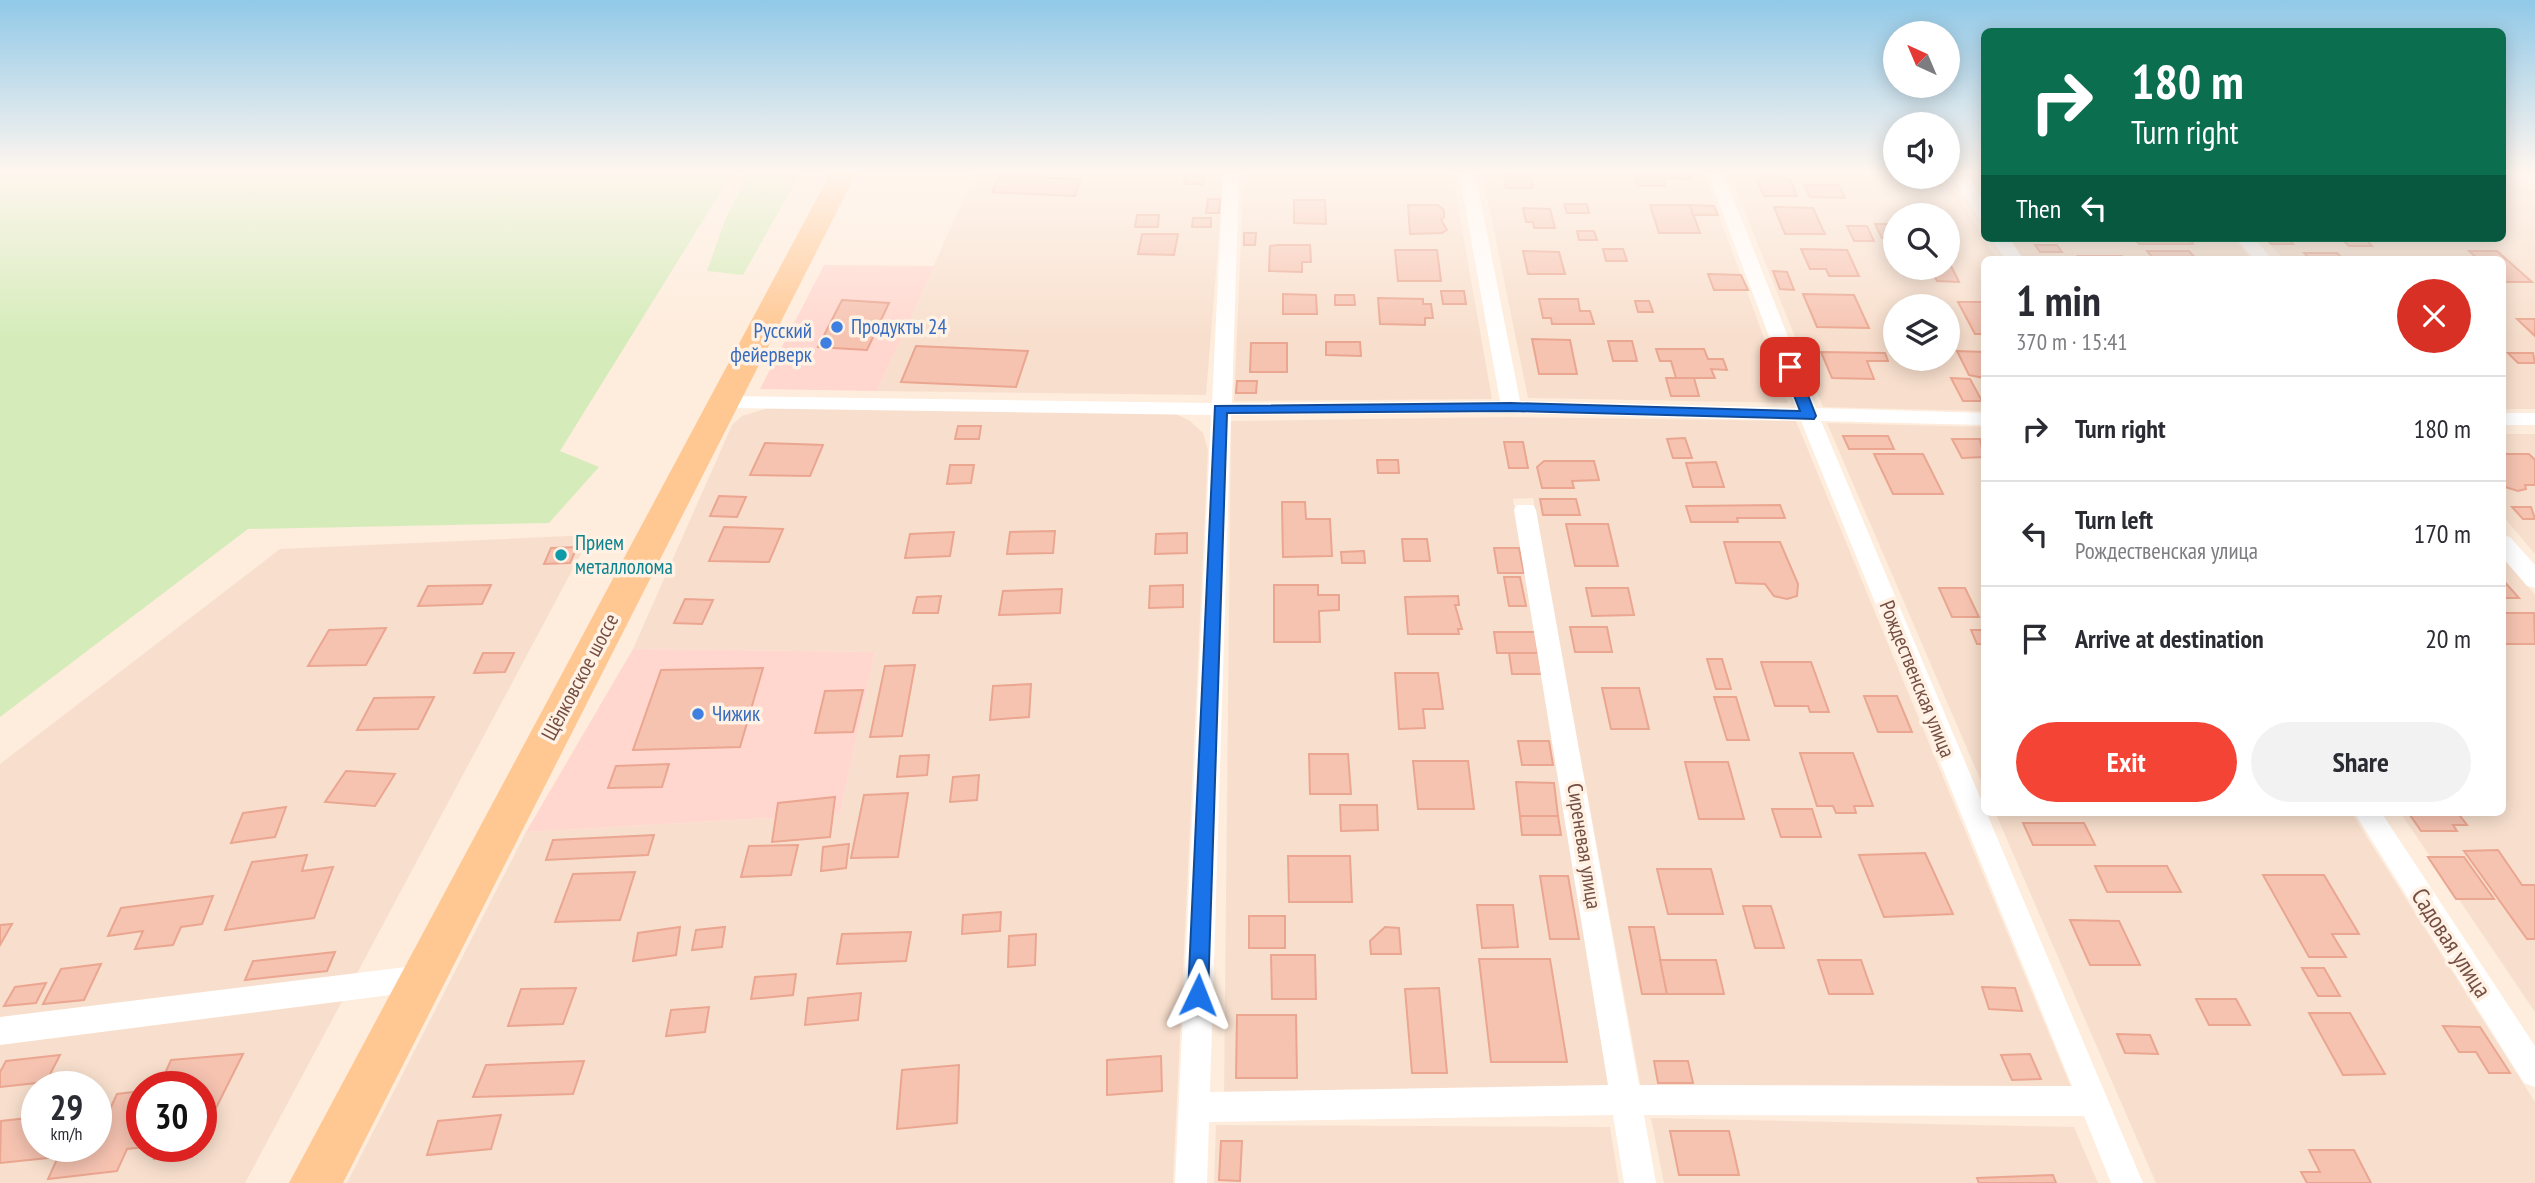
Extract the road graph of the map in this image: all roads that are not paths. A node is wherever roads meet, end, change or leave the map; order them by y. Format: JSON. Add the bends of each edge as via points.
{"nodes":[{"id":1,"x":815,"y":227,"type":"edge"},
{"id":2,"x":1228,"y":227,"type":"edge"},
{"id":3,"x":1477,"y":227,"type":"edge"},
{"id":4,"x":1736,"y":227,"type":"edge"},
{"id":5,"x":2248,"y":242,"type":"edge"},
{"id":6,"x":2260,"y":256,"type":"edge"},
{"id":7,"x":725,"y":402,"type":"junction"},
{"id":8,"x":1511,"y":407,"type":"junction"},
{"id":9,"x":1220,"y":409,"type":"junction"},
{"id":10,"x":1809,"y":416,"type":"junction"},
{"id":11,"x":1981,"y":419,"type":"edge"},
{"id":12,"x":2506,"y":419,"type":"edge"},
{"id":13,"x":2535,"y":419,"type":"edge"},
{"id":14,"x":1525,"y":510,"type":"dead end"},
{"id":15,"x":2506,"y":547,"type":"edge"},
{"id":16,"x":2535,"y":580,"type":"edge"},
{"id":17,"x":2370,"y":816,"type":"edge"},
{"id":18,"x":422,"y":978,"type":"junction"},
{"id":19,"x":0,"y":1031,"type":"edge"},
{"id":20,"x":2535,"y":1073,"type":"edge"},
{"id":21,"x":1626,"y":1100,"type":"junction"},
{"id":22,"x":2091,"y":1101,"type":"junction"},
{"id":23,"x":1194,"y":1107,"type":"junction"},
{"id":24,"x":315,"y":1183,"type":"edge"},
{"id":25,"x":1191,"y":1183,"type":"edge"},
{"id":26,"x":1640,"y":1183,"type":"edge"},
{"id":27,"x":2127,"y":1183,"type":"edge"}],
"edges":[{"from":1,"to":7,"type":"main road","name":"Щёлковское шоссе"},
{"from":2,"to":9,"type":"street"},
{"from":3,"to":8,"type":"street"},
{"from":4,"to":10,"type":"street","name":"Рождественская улица"},
{"from":5,"to":6,"type":"street"},
{"from":7,"to":9,"type":"street"},
{"from":7,"to":18,"type":"main road","name":"Щёлковское шоссе"},
{"from":8,"to":9,"type":"street"},
{"from":8,"to":10,"type":"street"},
{"from":9,"to":23,"type":"street"},
{"from":10,"to":11,"type":"street"},
{"from":10,"to":22,"type":"street","name":"Рождественская улица"},
{"from":12,"to":13,"type":"street"},
{"from":14,"to":21,"type":"street","name":"Сиреневая улица"},
{"from":15,"to":16,"type":"street"},
{"from":17,"to":20,"type":"street","name":"Садовая улица"},
{"from":18,"to":19,"type":"street"},
{"from":18,"to":24,"type":"main road","name":"Щёлковское шоссе"},
{"from":21,"to":22,"type":"street"},
{"from":21,"to":23,"type":"street"},
{"from":21,"to":26,"type":"street","name":"Сиреневая улица"},
{"from":22,"to":27,"type":"street","name":"Рождественская улица"},
{"from":23,"to":25,"type":"street"}]}
